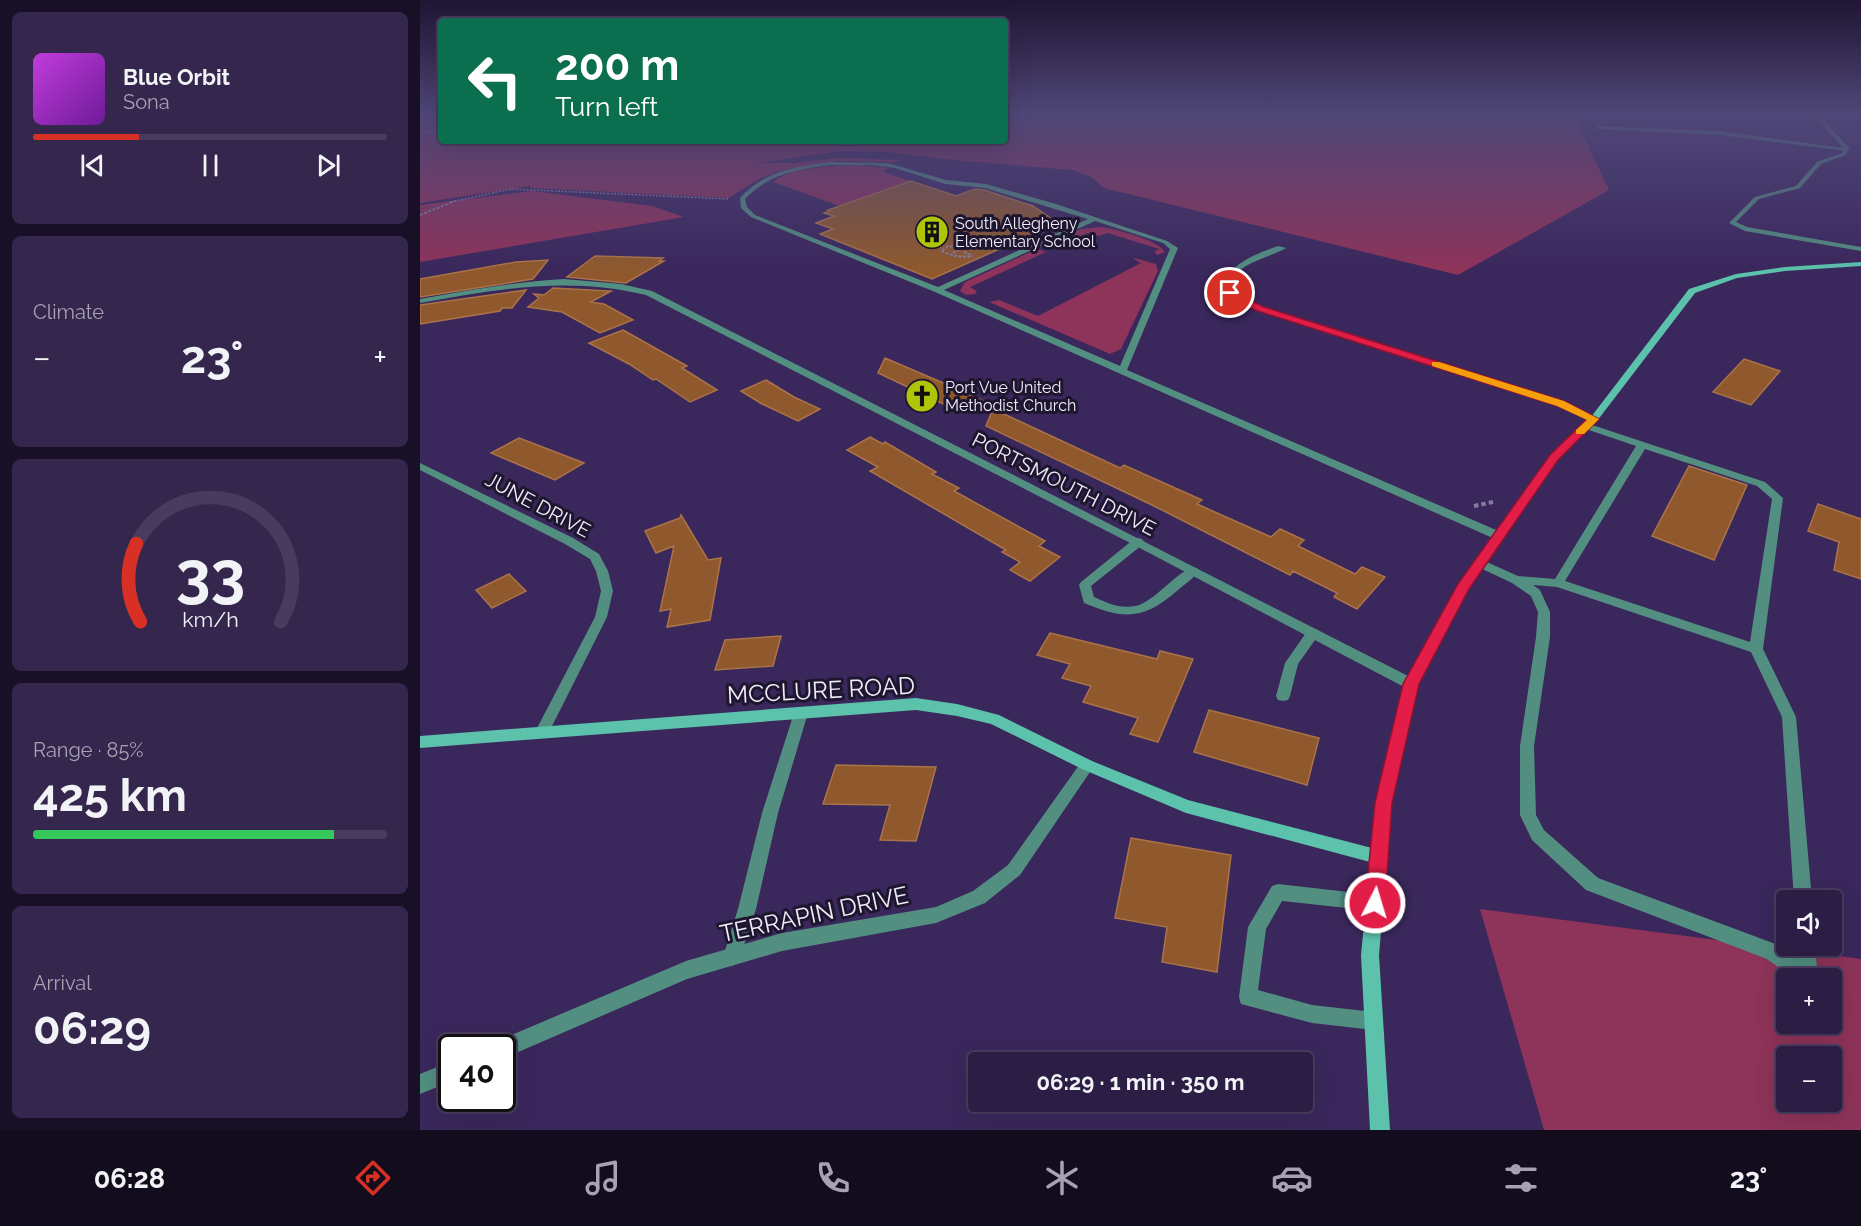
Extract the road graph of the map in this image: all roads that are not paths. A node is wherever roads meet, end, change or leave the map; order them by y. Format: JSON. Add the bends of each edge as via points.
{"nodes":[{"id":1,"x":818,"y":167,"type":"edge"},
{"id":2,"x":889,"y":167,"type":"edge"},
{"id":3,"x":1816,"y":167,"type":"edge"},
{"id":4,"x":1094,"y":219,"type":"junction"},
{"id":5,"x":1282,"y":248,"type":"dead end"},
{"id":6,"x":1861,"y":249,"type":"edge"},
{"id":7,"x":1861,"y":264,"type":"edge"},
{"id":8,"x":938,"y":290,"type":"junction"},
{"id":9,"x":420,"y":301,"type":"edge"},
{"id":10,"x":1122,"y":371,"type":"junction"},
{"id":11,"x":1590,"y":422,"type":"junction"},
{"id":12,"x":1642,"y":445,"type":"junction"},
{"id":13,"x":420,"y":466,"type":"edge"},
{"id":14,"x":1499,"y":536,"type":"junction"},
{"id":15,"x":1138,"y":542,"type":"junction"},
{"id":16,"x":1480,"y":563,"type":"junction"},
{"id":17,"x":1193,"y":570,"type":"junction"},
{"id":18,"x":1516,"y":580,"type":"junction"},
{"id":19,"x":1558,"y":583,"type":"junction"},
{"id":20,"x":1313,"y":633,"type":"junction"},
{"id":21,"x":1756,"y":649,"type":"junction"},
{"id":22,"x":1411,"y":684,"type":"junction"},
{"id":23,"x":1283,"y":696,"type":"dead end"},
{"id":24,"x":801,"y":712,"type":"junction"},
{"id":25,"x":542,"y":732,"type":"junction"},
{"id":26,"x":420,"y":742,"type":"edge"},
{"id":27,"x":1087,"y":765,"type":"junction"},
{"id":28,"x":1379,"y":857,"type":"junction"},
{"id":29,"x":1802,"y":890,"type":"edge"},
{"id":30,"x":1375,"y":903,"type":"junction"},
{"id":31,"x":1776,"y":954,"type":"edge"},
{"id":32,"x":1779,"y":956,"type":"edge"},
{"id":33,"x":1807,"y":956,"type":"edge"},
{"id":34,"x":732,"y":957,"type":"junction"},
{"id":35,"x":1374,"y":1021,"type":"junction"},
{"id":36,"x":516,"y":1043,"type":"edge"},
{"id":37,"x":438,"y":1077,"type":"edge"},
{"id":38,"x":420,"y":1084,"type":"edge"},
{"id":39,"x":1380,"y":1130,"type":"edge"}],
"edges":[{"from":1,"to":8,"type":"street","via":[[756,184],[742,200],[744,208],[758,218]]},
{"from":2,"to":4,"type":"street","via":[[947,182],[984,186]]},
{"from":3,"to":6,"type":"street","via":[[1798,187],[1757,198],[1732,223],[1745,229]]},
{"from":4,"to":8,"type":"street"},
{"from":4,"to":10,"type":"street","via":[[1174,248]]},
{"from":5,"to":11,"type":"street","via":[[1234,271],[1228,278],[1230,293],[1261,309],[1561,404]]},
{"from":7,"to":11,"type":"street","via":[[1736,276],[1692,291]]},
{"from":8,"to":10,"type":"street"},
{"from":9,"to":15,"type":"street","name":"PORTSMOUTH DRIVE","via":[[535,282],[624,286],[649,293]]},
{"from":10,"to":14,"type":"street"},
{"from":11,"to":12,"type":"street"},
{"from":11,"to":14,"type":"street","via":[[1554,457]]},
{"from":12,"to":19,"type":"street"},
{"from":12,"to":21,"type":"street","via":[[1761,484],[1778,498]]},
{"from":13,"to":25,"type":"street","name":"JUNE DRIVE","via":[[570,541],[595,557],[602,571],[607,591],[601,617]]},
{"from":14,"to":16,"type":"street"},
{"from":15,"to":17,"type":"street","name":"PORTSMOUTH DRIVE"},
{"from":15,"to":17,"type":"street","via":[[1085,585],[1088,600],[1128,612],[1144,610]]},
{"from":16,"to":18,"type":"street"},
{"from":16,"to":22,"type":"street"},
{"from":17,"to":20,"type":"street","name":"PORTSMOUTH DRIVE"},
{"from":18,"to":19,"type":"street"},
{"from":18,"to":31,"type":"street","via":[[1536,593],[1544,612],[1527,746],[1528,815],[1538,836],[1592,884]]},
{"from":19,"to":21,"type":"street"},
{"from":20,"to":22,"type":"street","name":"PORTSMOUTH DRIVE"},
{"from":20,"to":23,"type":"street","via":[[1292,663]]},
{"from":21,"to":29,"type":"street","via":[[1789,717]]},
{"from":22,"to":28,"type":"street","via":[[1384,803]]},
{"from":24,"to":25,"type":"street","name":"MCCLURE ROAD"},
{"from":24,"to":27,"type":"street","name":"MCCLURE ROAD","via":[[916,704],[957,710],[994,719]]},
{"from":24,"to":34,"type":"street"},
{"from":25,"to":26,"type":"street","name":"MCCLURE ROAD"},
{"from":27,"to":28,"type":"street","name":"MCCLURE ROAD","via":[[1186,806]]},
{"from":27,"to":34,"type":"street","name":"TERRAPIN DRIVE","via":[[1014,870],[978,897],[936,915],[782,942]]},
{"from":28,"to":30,"type":"street"},
{"from":30,"to":35,"type":"street","via":[[1370,955]]},
{"from":30,"to":35,"type":"street","via":[[1278,892],[1257,927],[1248,997],[1312,1014]]},
{"from":32,"to":33,"type":"street","via":[[1809,978]]},
{"from":34,"to":36,"type":"street","name":"TERRAPIN DRIVE","via":[[686,970]]},
{"from":35,"to":39,"type":"street"},
{"from":37,"to":38,"type":"street"}]}
